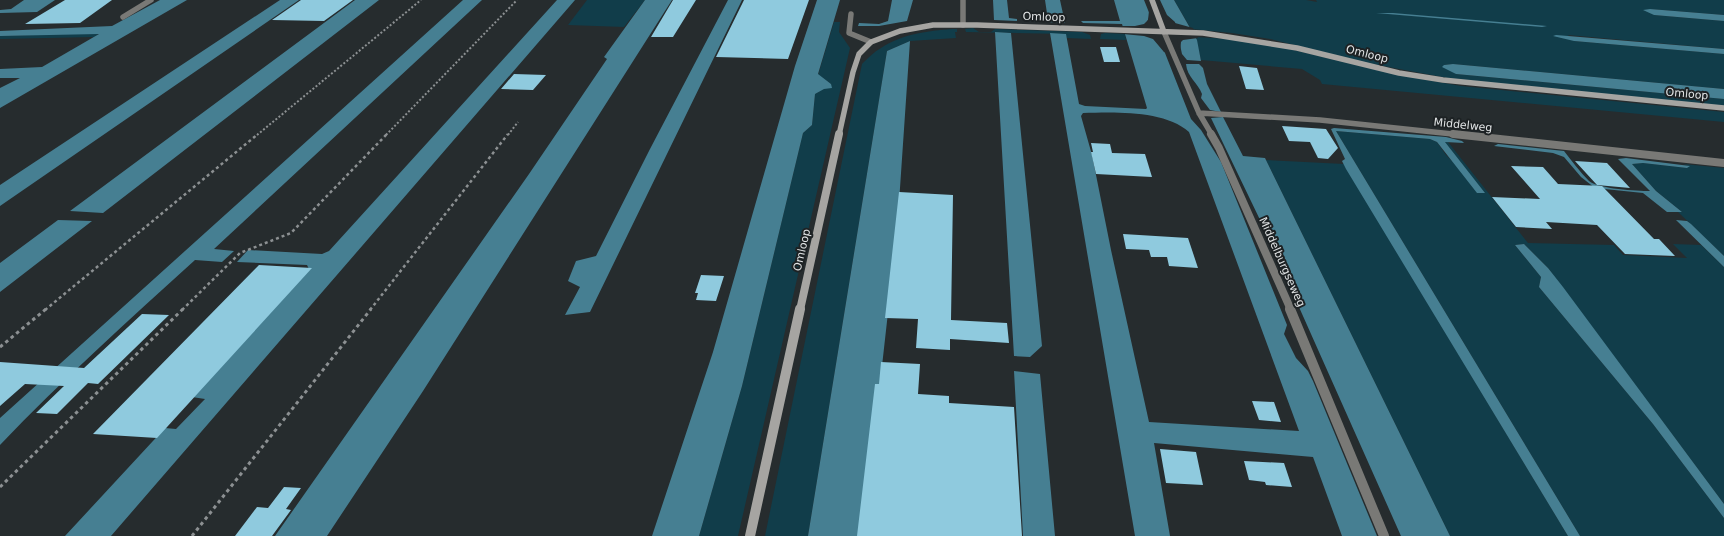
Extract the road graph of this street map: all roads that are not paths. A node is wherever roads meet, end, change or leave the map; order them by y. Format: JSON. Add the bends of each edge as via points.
{"nodes":[{"id":1,"x":151,"y":0,"type":"edge"},
{"id":2,"x":963,"y":0,"type":"edge"},
{"id":3,"x":1152,"y":0,"type":"edge"},
{"id":4,"x":850,"y":14,"type":"dead end"},
{"id":5,"x":123,"y":17,"type":"dead end"},
{"id":6,"x":963,"y":26,"type":"junction"},
{"id":7,"x":1164,"y":32,"type":"junction"},
{"id":8,"x":871,"y":42,"type":"junction"},
{"id":9,"x":1724,"y":108,"type":"edge"},
{"id":10,"x":1199,"y":113,"type":"junction"},
{"id":11,"x":1724,"y":163,"type":"edge"},
{"id":12,"x":750,"y":536,"type":"edge"},
{"id":13,"x":1384,"y":536,"type":"edge"}],
"edges":[{"from":1,"to":5,"type":"street"},
{"from":2,"to":6,"type":"street"},
{"from":3,"to":7,"type":"street","name":"Middelburgseweg"},
{"from":4,"to":8,"type":"street","via":[[849,33]]},
{"from":6,"to":7,"type":"street","name":"Omloop"},
{"from":6,"to":8,"type":"street","name":"Omloop","via":[[933,26],[900,31]]},
{"from":7,"to":9,"type":"street","name":"Omloop","via":[[1203,33],[1272,42],[1399,73],[1443,80]]},
{"from":7,"to":10,"type":"street","name":"Middelburgseweg"},
{"from":8,"to":12,"type":"street","name":"Omloop","via":[[859,54],[853,72]]},
{"from":10,"to":11,"type":"street","name":"Middelweg","via":[[1320,120]]},
{"from":10,"to":13,"type":"street","name":"Middelburgseweg","via":[[1219,148],[1298,326]]}]}
